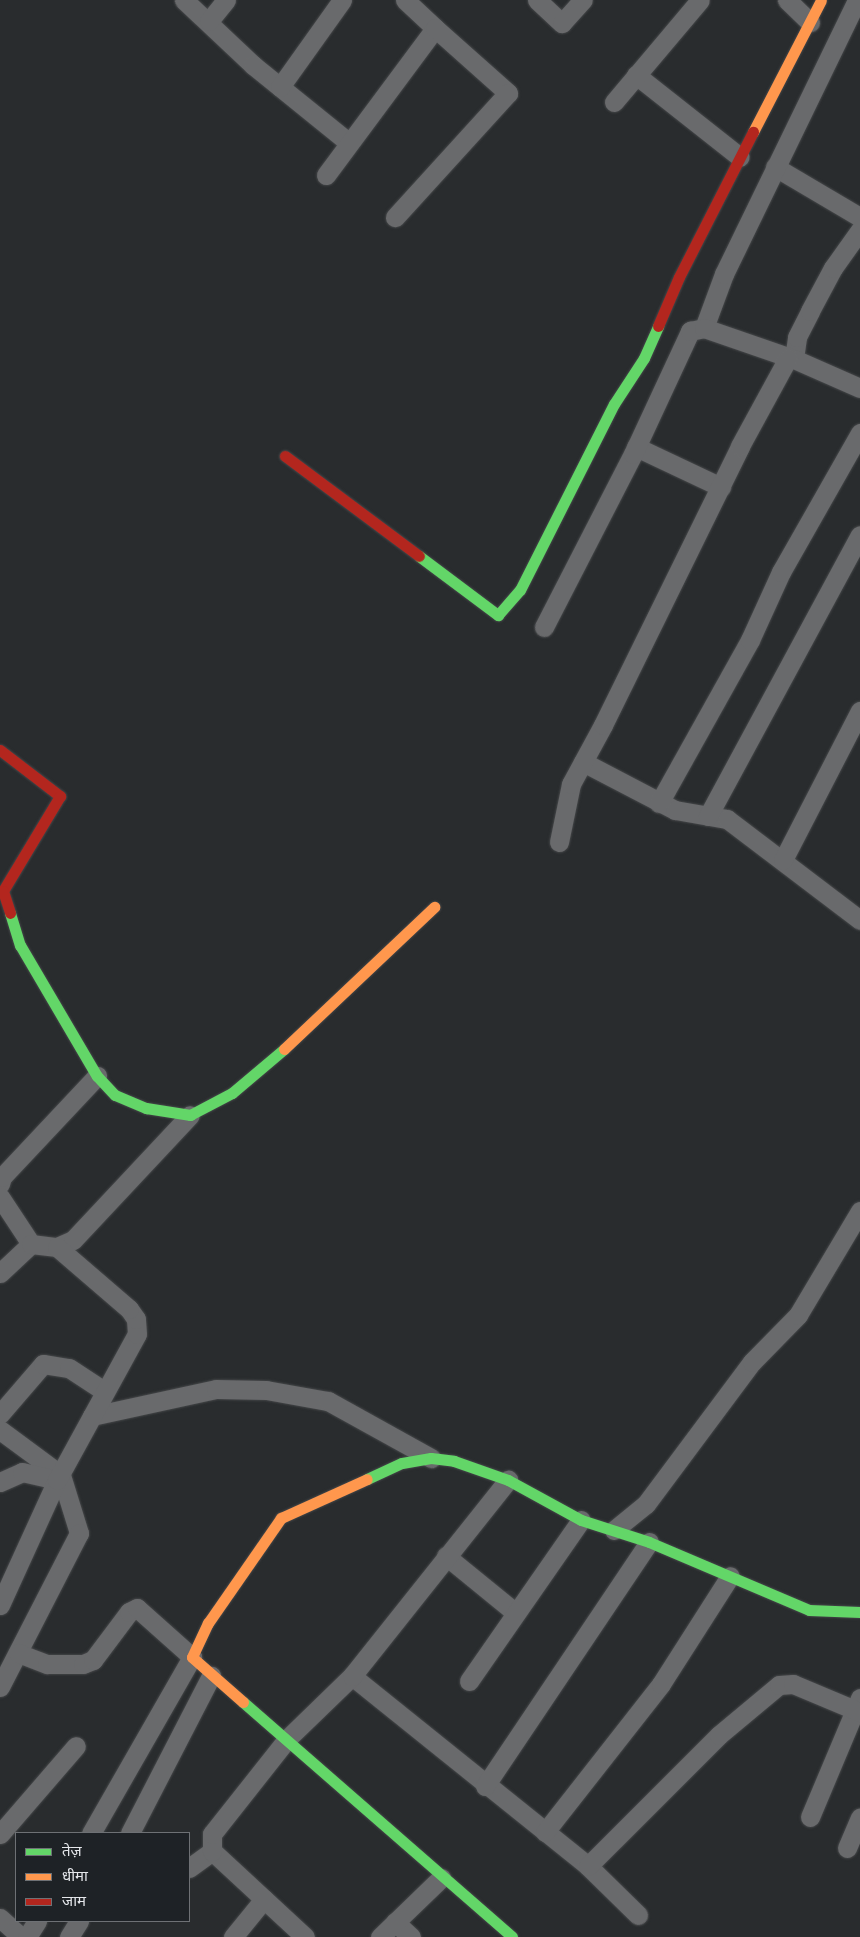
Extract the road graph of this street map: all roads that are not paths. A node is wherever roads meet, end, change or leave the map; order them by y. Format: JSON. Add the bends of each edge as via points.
{"nodes":[{"id":1,"x":184,"y":0,"type":"edge"},
{"id":2,"x":226,"y":0,"type":"edge"},
{"id":3,"x":342,"y":0,"type":"edge"},
{"id":4,"x":405,"y":0,"type":"edge"},
{"id":5,"x":537,"y":0,"type":"edge"},
{"id":6,"x":583,"y":0,"type":"edge"},
{"id":7,"x":700,"y":0,"type":"edge"},
{"id":8,"x":787,"y":0,"type":"edge"},
{"id":9,"x":821,"y":0,"type":"edge"},
{"id":10,"x":857,"y":0,"type":"edge"},
{"id":11,"x":209,"y":21,"type":"junction"},
{"id":12,"x":810,"y":22,"type":"junction"},
{"id":13,"x":435,"y":28,"type":"junction"},
{"id":14,"x":636,"y":75,"type":"junction"},
{"id":15,"x":280,"y":87,"type":"junction"},
{"id":16,"x":614,"y":102,"type":"dead end"},
{"id":17,"x":348,"y":142,"type":"junction"},
{"id":18,"x":740,"y":157,"type":"junction"},
{"id":19,"x":776,"y":167,"type":"junction"},
{"id":20,"x":326,"y":175,"type":"dead end"},
{"id":21,"x":395,"y":217,"type":"dead end"},
{"id":22,"x":860,"y":217,"type":"edge"},
{"id":23,"x":860,"y":230,"type":"edge"},
{"id":24,"x":704,"y":328,"type":"junction"},
{"id":25,"x":791,"y":358,"type":"junction"},
{"id":26,"x":860,"y":388,"type":"edge"},
{"id":27,"x":860,"y":434,"type":"edge"},
{"id":28,"x":636,"y":447,"type":"junction"},
{"id":29,"x":285,"y":456,"type":"dead end"},
{"id":30,"x":720,"y":487,"type":"junction"},
{"id":31,"x":860,"y":535,"type":"edge"},
{"id":32,"x":544,"y":627,"type":"dead end"},
{"id":33,"x":860,"y":711,"type":"edge"},
{"id":34,"x":0,"y":750,"type":"edge"},
{"id":35,"x":583,"y":762,"type":"junction"},
{"id":36,"x":659,"y":802,"type":"junction"},
{"id":37,"x":708,"y":816,"type":"junction"},
{"id":38,"x":559,"y":842,"type":"dead end"},
{"id":39,"x":783,"y":860,"type":"junction"},
{"id":40,"x":434,"y":907,"type":"dead end"},
{"id":41,"x":858,"y":912,"type":"edge"},
{"id":42,"x":97,"y":1076,"type":"junction"},
{"id":43,"x":190,"y":1115,"type":"junction"},
{"id":44,"x":0,"y":1184,"type":"edge"},
{"id":45,"x":0,"y":1197,"type":"edge"},
{"id":46,"x":860,"y":1210,"type":"edge"},
{"id":47,"x":31,"y":1244,"type":"junction"},
{"id":48,"x":57,"y":1247,"type":"junction"},
{"id":49,"x":2,"y":1268,"type":"edge"},
{"id":50,"x":104,"y":1391,"type":"junction"},
{"id":51,"x":0,"y":1414,"type":"edge"},
{"id":52,"x":92,"y":1416,"type":"junction"},
{"id":53,"x":0,"y":1430,"type":"edge"},
{"id":54,"x":431,"y":1458,"type":"junction"},
{"id":55,"x":59,"y":1478,"type":"junction"},
{"id":56,"x":508,"y":1480,"type":"junction"},
{"id":57,"x":0,"y":1482,"type":"edge"},
{"id":58,"x":581,"y":1520,"type":"junction"},
{"id":59,"x":614,"y":1530,"type":"junction"},
{"id":60,"x":649,"y":1542,"type":"junction"},
{"id":61,"x":446,"y":1556,"type":"junction"},
{"id":62,"x":730,"y":1576,"type":"junction"},
{"id":63,"x":0,"y":1605,"type":"edge"},
{"id":64,"x":860,"y":1612,"type":"edge"},
{"id":65,"x":516,"y":1613,"type":"junction"},
{"id":66,"x":18,"y":1653,"type":"junction"},
{"id":67,"x":192,"y":1657,"type":"junction"},
{"id":68,"x":210,"y":1676,"type":"junction"},
{"id":69,"x":352,"y":1676,"type":"junction"},
{"id":70,"x":469,"y":1681,"type":"dead end"},
{"id":71,"x":0,"y":1688,"type":"edge"},
{"id":72,"x":858,"y":1706,"type":"edge"},
{"id":73,"x":287,"y":1739,"type":"junction"},
{"id":74,"x":76,"y":1746,"type":"dead end"},
{"id":75,"x":485,"y":1786,"type":"junction"},
{"id":76,"x":810,"y":1817,"type":"dead end"},
{"id":77,"x":860,"y":1818,"type":"edge"},
{"id":78,"x":92,"y":1832,"type":"edge"},
{"id":79,"x":131,"y":1832,"type":"edge"},
{"id":80,"x":545,"y":1832,"type":"junction"},
{"id":81,"x":0,"y":1834,"type":"edge"},
{"id":82,"x":847,"y":1848,"type":"dead end"},
{"id":83,"x":212,"y":1852,"type":"junction"},
{"id":84,"x":588,"y":1866,"type":"junction"},
{"id":85,"x":190,"y":1867,"type":"edge"},
{"id":86,"x":441,"y":1878,"type":"junction"},
{"id":87,"x":264,"y":1899,"type":"junction"},
{"id":88,"x":638,"y":1915,"type":"dead end"},
{"id":89,"x":0,"y":1918,"type":"edge"},
{"id":90,"x":36,"y":1922,"type":"edge"},
{"id":91,"x":79,"y":1922,"type":"edge"},
{"id":92,"x":395,"y":1922,"type":"junction"},
{"id":93,"x":21,"y":1937,"type":"edge"},
{"id":94,"x":27,"y":1937,"type":"edge"},
{"id":95,"x":69,"y":1937,"type":"edge"},
{"id":96,"x":233,"y":1937,"type":"edge"},
{"id":97,"x":305,"y":1937,"type":"edge"},
{"id":98,"x":380,"y":1937,"type":"edge"},
{"id":99,"x":411,"y":1937,"type":"edge"},
{"id":100,"x":512,"y":1937,"type":"edge"}],
"edges":[{"from":1,"to":11,"type":"street"},
{"from":2,"to":11,"type":"street"},
{"from":3,"to":15,"type":"street"},
{"from":4,"to":13,"type":"street"},
{"from":5,"to":6,"type":"street","via":[[562,23]]},
{"from":7,"to":14,"type":"street"},
{"from":8,"to":12,"type":"street"},
{"from":9,"to":12,"type":"street"},
{"from":10,"to":19,"type":"street"},
{"from":11,"to":15,"type":"street"},
{"from":12,"to":18,"type":"street"},
{"from":13,"to":17,"type":"street"},
{"from":13,"to":21,"type":"street","via":[[508,93]]},
{"from":14,"to":16,"type":"street"},
{"from":14,"to":18,"type":"street"},
{"from":15,"to":17,"type":"street"},
{"from":17,"to":20,"type":"street"},
{"from":18,"to":29,"type":"street","via":[[679,277],[644,358],[614,404],[520,590],[498,615]]},
{"from":19,"to":22,"type":"street"},
{"from":19,"to":24,"type":"street","via":[[724,274]]},
{"from":23,"to":25,"type":"street","via":[[833,268],[797,337]]},
{"from":24,"to":25,"type":"street"},
{"from":24,"to":28,"type":"street","via":[[690,332]]},
{"from":25,"to":26,"type":"street"},
{"from":25,"to":30,"type":"street"},
{"from":27,"to":36,"type":"street","via":[[781,572],[750,640]]},
{"from":28,"to":30,"type":"street"},
{"from":28,"to":32,"type":"street"},
{"from":30,"to":35,"type":"street"},
{"from":31,"to":37,"type":"street"},
{"from":33,"to":39,"type":"street"},
{"from":34,"to":42,"type":"street","via":[[60,796],[3,891],[20,945]]},
{"from":35,"to":36,"type":"street"},
{"from":35,"to":38,"type":"street","via":[[571,784]]},
{"from":36,"to":37,"type":"street","via":[[675,810]]},
{"from":37,"to":39,"type":"street","via":[[727,819]]},
{"from":39,"to":41,"type":"street"},
{"from":40,"to":43,"type":"street","via":[[303,1033],[239,1087]]},
{"from":42,"to":43,"type":"street","via":[[116,1095],[146,1108]]},
{"from":42,"to":44,"type":"street","via":[[2,1177]]},
{"from":43,"to":48,"type":"street","via":[[73,1240]]},
{"from":45,"to":47,"type":"street"},
{"from":46,"to":59,"type":"street","via":[[798,1315],[752,1362],[646,1504]]},
{"from":47,"to":48,"type":"street"},
{"from":47,"to":49,"type":"street"},
{"from":48,"to":50,"type":"street","via":[[129,1309],[136,1319],[137,1334]]},
{"from":50,"to":51,"type":"street","via":[[69,1368],[43,1364]]},
{"from":50,"to":52,"type":"street"},
{"from":52,"to":54,"type":"street","via":[[216,1389],[266,1390],[328,1401]]},
{"from":52,"to":55,"type":"street"},
{"from":53,"to":55,"type":"street"},
{"from":54,"to":56,"type":"street","via":[[454,1460]]},
{"from":54,"to":67,"type":"street","via":[[402,1463],[281,1518],[208,1623]]},
{"from":55,"to":57,"type":"street","via":[[22,1472]]},
{"from":55,"to":63,"type":"street"},
{"from":55,"to":66,"type":"street","via":[[79,1533]]},
{"from":56,"to":58,"type":"street"},
{"from":56,"to":61,"type":"street"},
{"from":58,"to":59,"type":"street"},
{"from":58,"to":65,"type":"street"},
{"from":59,"to":60,"type":"street"},
{"from":60,"to":62,"type":"street"},
{"from":60,"to":75,"type":"street"},
{"from":61,"to":65,"type":"street"},
{"from":61,"to":69,"type":"street"},
{"from":62,"to":64,"type":"street","via":[[809,1610]]},
{"from":62,"to":80,"type":"street","via":[[661,1684]]},
{"from":65,"to":70,"type":"street"},
{"from":66,"to":67,"type":"street","via":[[38,1663],[83,1664],[93,1660],[129,1612],[137,1608]]},
{"from":66,"to":71,"type":"street"},
{"from":67,"to":68,"type":"street"},
{"from":67,"to":78,"type":"street"},
{"from":68,"to":73,"type":"street"},
{"from":68,"to":79,"type":"street"},
{"from":69,"to":73,"type":"street"},
{"from":69,"to":75,"type":"street"},
{"from":72,"to":76,"type":"street"},
{"from":72,"to":84,"type":"street","via":[[793,1684],[779,1685],[719,1735]]},
{"from":73,"to":83,"type":"street","via":[[220,1822],[210,1842]]},
{"from":73,"to":86,"type":"street"},
{"from":74,"to":81,"type":"street"},
{"from":75,"to":80,"type":"street"},
{"from":77,"to":82,"type":"street"},
{"from":80,"to":84,"type":"street"},
{"from":83,"to":85,"type":"street"},
{"from":83,"to":87,"type":"street"},
{"from":84,"to":88,"type":"street"},
{"from":86,"to":92,"type":"street"},
{"from":86,"to":100,"type":"street"},
{"from":87,"to":96,"type":"street"},
{"from":87,"to":97,"type":"street"},
{"from":89,"to":93,"type":"street"},
{"from":90,"to":94,"type":"street"},
{"from":91,"to":95,"type":"street"},
{"from":92,"to":98,"type":"street"},
{"from":92,"to":99,"type":"street"}]}
